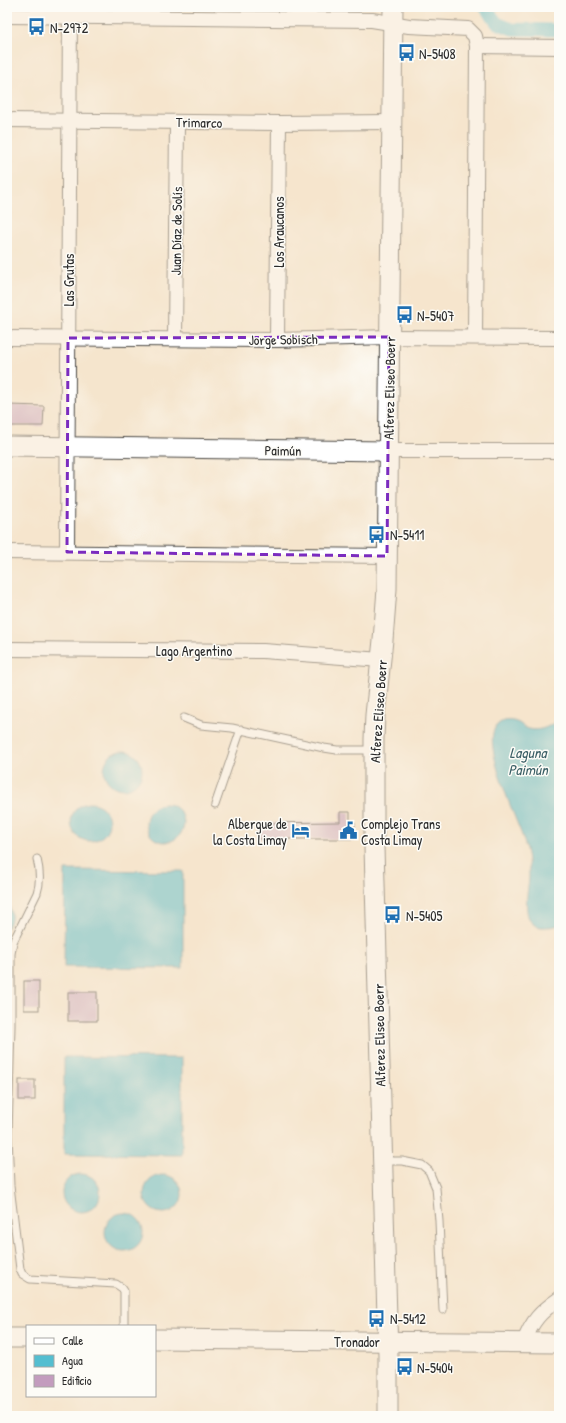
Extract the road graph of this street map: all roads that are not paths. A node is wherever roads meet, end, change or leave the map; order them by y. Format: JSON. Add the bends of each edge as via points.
{"nodes":[{"id":1,"x":70,"y":12,"type":"edge"},
{"id":2,"x":393,"y":15,"type":"edge"},
{"id":3,"x":7,"y":16,"type":"edge"},
{"id":4,"x":477,"y":46,"type":"junction"},
{"id":5,"x":559,"y":47,"type":"edge"},
{"id":6,"x":7,"y":120,"type":"edge"},
{"id":7,"x":69,"y":121,"type":"junction"},
{"id":8,"x":177,"y":122,"type":"junction"},
{"id":9,"x":392,"y":122,"type":"junction"},
{"id":10,"x":279,"y":123,"type":"junction"},
{"id":11,"x":389,"y":337,"type":"junction"},
{"id":12,"x":474,"y":337,"type":"junction"},
{"id":13,"x":7,"y":338,"type":"edge"},
{"id":14,"x":68,"y":338,"type":"junction"},
{"id":15,"x":559,"y":338,"type":"edge"},
{"id":16,"x":175,"y":339,"type":"junction"},
{"id":17,"x":277,"y":340,"type":"junction"},
{"id":18,"x":7,"y":446,"type":"edge"},
{"id":19,"x":67,"y":447,"type":"junction"},
{"id":20,"x":388,"y":451,"type":"junction"},
{"id":21,"x":559,"y":451,"type":"edge"},
{"id":22,"x":7,"y":552,"type":"edge"},
{"id":23,"x":67,"y":552,"type":"junction"},
{"id":24,"x":387,"y":556,"type":"junction"},
{"id":25,"x":7,"y":649,"type":"edge"},
{"id":26,"x":381,"y":660,"type":"junction"},
{"id":27,"x":184,"y":718,"type":"dead end"},
{"id":28,"x":241,"y":729,"type":"junction"},
{"id":29,"x":374,"y":750,"type":"junction"},
{"id":30,"x":215,"y":805,"type":"dead end"},
{"id":31,"x":37,"y":859,"type":"dead end"},
{"id":32,"x":383,"y":1161,"type":"junction"},
{"id":33,"x":559,"y":1299,"type":"edge"},
{"id":34,"x":443,"y":1310,"type":"dead end"},
{"id":35,"x":124,"y":1325,"type":"edge"},
{"id":36,"x":7,"y":1338,"type":"edge"},
{"id":37,"x":26,"y":1338,"type":"edge"},
{"id":38,"x":156,"y":1339,"type":"edge"},
{"id":39,"x":388,"y":1341,"type":"junction"},
{"id":40,"x":524,"y":1342,"type":"junction"},
{"id":41,"x":559,"y":1343,"type":"edge"},
{"id":42,"x":388,"y":1416,"type":"edge"}],
"edges":[{"from":1,"to":2,"type":"street","via":[[372,20]]},
{"from":1,"to":3,"type":"street"},
{"from":1,"to":7,"type":"street","name":"Las Grutas"},
{"from":2,"to":4,"type":"street","via":[[409,26],[462,27],[472,31]]},
{"from":2,"to":9,"type":"street","name":"Alferez Eliseo Boerr"},
{"from":4,"to":5,"type":"street"},
{"from":4,"to":12,"type":"street"},
{"from":6,"to":7,"type":"street","name":"Trimarco"},
{"from":7,"to":8,"type":"street","name":"Trimarco"},
{"from":7,"to":14,"type":"street","name":"Las Grutas"},
{"from":8,"to":10,"type":"street","name":"Trimarco"},
{"from":8,"to":16,"type":"street","name":"Juan Díaz de Solís"},
{"from":9,"to":10,"type":"street","name":"Trimarco"},
{"from":9,"to":11,"type":"street","name":"Alferez Eliseo Boerr"},
{"from":10,"to":17,"type":"street","name":"Los Araucanos"},
{"from":11,"to":12,"type":"street","name":"Jorge Sobisch"},
{"from":11,"to":17,"type":"street","name":"Jorge Sobisch"},
{"from":11,"to":20,"type":"street","name":"Alferez Eliseo Boerr"},
{"from":12,"to":15,"type":"street","name":"Jorge Sobisch"},
{"from":13,"to":14,"type":"street","name":"Jorge Sobisch"},
{"from":14,"to":16,"type":"street","name":"Jorge Sobisch"},
{"from":14,"to":19,"type":"street","name":"Las Grutas"},
{"from":16,"to":17,"type":"street","name":"Jorge Sobisch"},
{"from":18,"to":19,"type":"street","name":"Paimún"},
{"from":19,"to":20,"type":"street","name":"Paimún"},
{"from":19,"to":23,"type":"street","name":"Las Grutas"},
{"from":20,"to":21,"type":"street","name":"Paimún"},
{"from":20,"to":24,"type":"street","name":"Alferez Eliseo Boerr"},
{"from":22,"to":23,"type":"street"},
{"from":23,"to":24,"type":"street"},
{"from":24,"to":26,"type":"street","name":"Alferez Eliseo Boerr","via":[[386,610]]},
{"from":25,"to":26,"type":"street","name":"Lago Argentino","via":[[264,651]]},
{"from":26,"to":29,"type":"street","name":"Alferez Eliseo Boerr","via":[[374,720]]},
{"from":27,"to":28,"type":"lane","via":[[201,725]]},
{"from":28,"to":29,"type":"lane","via":[[324,748]]},
{"from":28,"to":30,"type":"lane"},
{"from":29,"to":32,"type":"street","name":"Alferez Eliseo Boerr","via":[[374,847]]},
{"from":31,"to":35,"type":"lane","via":[[40,870],[39,886],[12,942],[11,954],[8,1135],[10,1186],[20,1269],[22,1274],[30,1279],[119,1286],[124,1291]]},
{"from":32,"to":34,"type":"lane","via":[[402,1161],[422,1165],[429,1170],[436,1188]]},
{"from":32,"to":39,"type":"street","name":"Alferez Eliseo Boerr"},
{"from":33,"to":40,"type":"street","via":[[542,1312]]},
{"from":36,"to":37,"type":"street"},
{"from":38,"to":39,"type":"street","name":"Tronador"},
{"from":39,"to":40,"type":"street","name":"Tronador"},
{"from":39,"to":42,"type":"street","name":"Alferez Eliseo Boerr"},
{"from":40,"to":41,"type":"street","name":"Tronador"}]}
